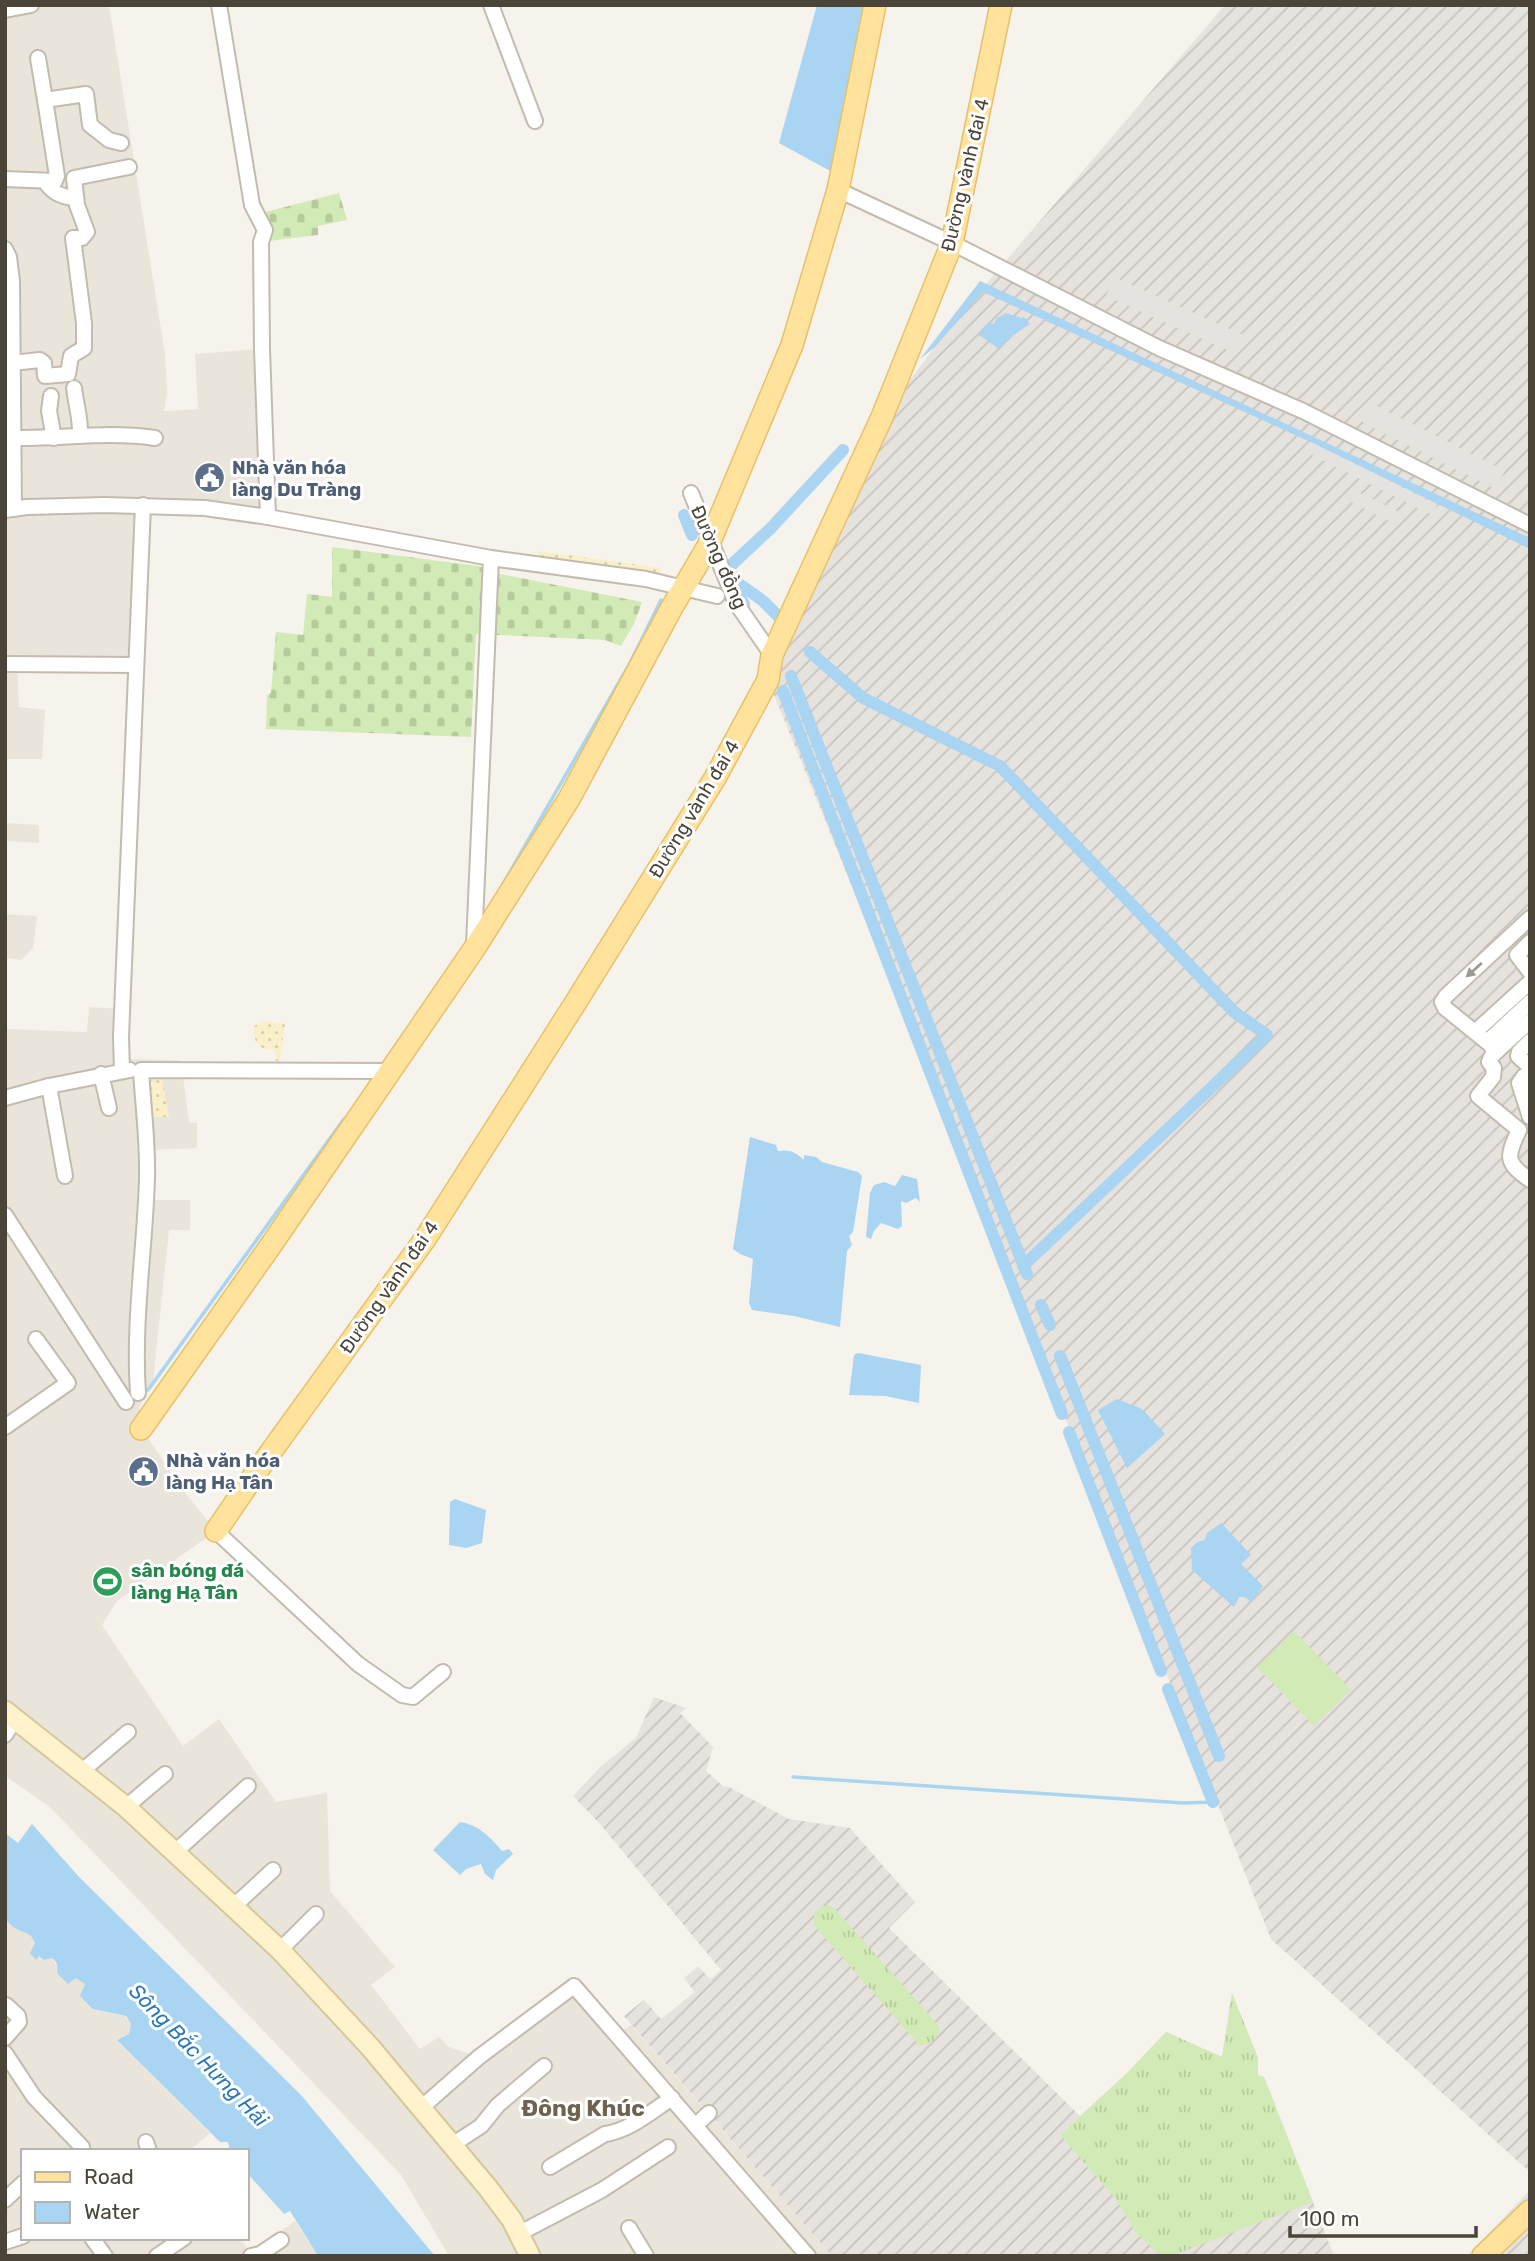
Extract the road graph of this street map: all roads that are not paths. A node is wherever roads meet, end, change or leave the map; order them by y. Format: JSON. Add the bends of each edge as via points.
{"nodes":[{"id":1,"x":31,"y":5,"type":"edge"},
{"id":2,"x":219,"y":5,"type":"edge"},
{"id":3,"x":491,"y":5,"type":"edge"},
{"id":4,"x":875,"y":5,"type":"edge"},
{"id":5,"x":1001,"y":5,"type":"edge"},
{"id":6,"x":5,"y":10,"type":"edge"},
{"id":7,"x":38,"y":58,"type":"dead end"},
{"id":8,"x":45,"y":100,"type":"junction"},
{"id":9,"x":535,"y":121,"type":"dead end"},
{"id":10,"x":121,"y":143,"type":"dead end"},
{"id":11,"x":129,"y":167,"type":"dead end"},
{"id":12,"x":5,"y":179,"type":"edge"},
{"id":13,"x":45,"y":181,"type":"junction"},
{"id":14,"x":838,"y":190,"type":"junction"},
{"id":15,"x":76,"y":200,"type":"junction"},
{"id":16,"x":952,"y":243,"type":"junction"},
{"id":17,"x":5,"y":249,"type":"edge"},
{"id":18,"x":10,"y":357,"type":"edge"},
{"id":19,"x":74,"y":388,"type":"dead end"},
{"id":20,"x":51,"y":396,"type":"dead end"},
{"id":21,"x":80,"y":436,"type":"junction"},
{"id":22,"x":15,"y":438,"type":"junction"},
{"id":23,"x":54,"y":438,"type":"junction"},
{"id":24,"x":155,"y":438,"type":"dead end"},
{"id":25,"x":9,"y":471,"type":"edge"},
{"id":26,"x":691,"y":493,"type":"dead end"},
{"id":27,"x":147,"y":501,"type":"junction"},
{"id":28,"x":10,"y":509,"type":"edge"},
{"id":29,"x":268,"y":517,"type":"junction"},
{"id":30,"x":1530,"y":525,"type":"edge"},
{"id":31,"x":710,"y":542,"type":"junction"},
{"id":32,"x":491,"y":558,"type":"junction"},
{"id":33,"x":684,"y":589,"type":"junction"},
{"id":34,"x":723,"y":591,"type":"junction"},
{"id":35,"x":772,"y":655,"type":"junction"},
{"id":36,"x":5,"y":664,"type":"edge"},
{"id":37,"x":136,"y":665,"type":"junction"},
{"id":38,"x":1527,"y":921,"type":"edge"},
{"id":39,"x":1530,"y":942,"type":"edge"},
{"id":40,"x":474,"y":949,"type":"junction"},
{"id":41,"x":1530,"y":972,"type":"edge"},
{"id":42,"x":1530,"y":982,"type":"edge"},
{"id":43,"x":1530,"y":1002,"type":"edge"},
{"id":44,"x":1530,"y":1021,"type":"edge"},
{"id":45,"x":1530,"y":1041,"type":"edge"},
{"id":46,"x":1486,"y":1042,"type":"junction"},
{"id":47,"x":1530,"y":1067,"type":"edge"},
{"id":48,"x":122,"y":1070,"type":"junction"},
{"id":49,"x":141,"y":1070,"type":"junction"},
{"id":50,"x":391,"y":1071,"type":"junction"},
{"id":51,"x":101,"y":1074,"type":"junction"},
{"id":52,"x":1530,"y":1082,"type":"edge"},
{"id":53,"x":48,"y":1086,"type":"junction"},
{"id":54,"x":5,"y":1098,"type":"edge"},
{"id":55,"x":110,"y":1108,"type":"dead end"},
{"id":56,"x":1530,"y":1118,"type":"edge"},
{"id":57,"x":1519,"y":1130,"type":"junction"},
{"id":58,"x":65,"y":1176,"type":"dead end"},
{"id":59,"x":1530,"y":1181,"type":"edge"},
{"id":60,"x":5,"y":1215,"type":"edge"},
{"id":61,"x":36,"y":1339,"type":"dead end"},
{"id":62,"x":138,"y":1393,"type":"dead end"},
{"id":63,"x":126,"y":1402,"type":"dead end"},
{"id":64,"x":5,"y":1427,"type":"edge"},
{"id":65,"x":142,"y":1429,"type":"dead end"},
{"id":66,"x":216,"y":1531,"type":"joint"},
{"id":67,"x":443,"y":1672,"type":"dead end"},
{"id":68,"x":9,"y":1722,"type":"edge"},
{"id":69,"x":128,"y":1732,"type":"dead end"},
{"id":70,"x":82,"y":1771,"type":"junction"},
{"id":71,"x":165,"y":1774,"type":"dead end"},
{"id":72,"x":248,"y":1786,"type":"dead end"},
{"id":73,"x":126,"y":1808,"type":"junction"},
{"id":74,"x":174,"y":1853,"type":"junction"},
{"id":75,"x":273,"y":1870,"type":"dead end"},
{"id":76,"x":233,"y":1907,"type":"junction"},
{"id":77,"x":316,"y":1914,"type":"dead end"},
{"id":78,"x":280,"y":1950,"type":"junction"},
{"id":79,"x":6,"y":2006,"type":"edge"},
{"id":80,"x":5,"y":2038,"type":"edge"},
{"id":81,"x":5,"y":2053,"type":"edge"},
{"id":82,"x":544,"y":2066,"type":"dead end"},
{"id":83,"x":671,"y":2098,"type":"junction"},
{"id":84,"x":421,"y":2108,"type":"junction"},
{"id":85,"x":709,"y":2113,"type":"dead end"},
{"id":86,"x":696,"y":2125,"type":"junction"},
{"id":87,"x":452,"y":2145,"type":"junction"},
{"id":88,"x":667,"y":2147,"type":"dead end"},
{"id":89,"x":82,"y":2149,"type":"edge"},
{"id":90,"x":550,"y":2167,"type":"dead end"},
{"id":91,"x":21,"y":2185,"type":"edge"},
{"id":92,"x":5,"y":2200,"type":"edge"},
{"id":93,"x":1530,"y":2211,"type":"edge"},
{"id":94,"x":629,"y":2228,"type":"dead end"},
{"id":95,"x":520,"y":2233,"type":"junction"},
{"id":96,"x":94,"y":2240,"type":"edge"},
{"id":97,"x":181,"y":2240,"type":"edge"},
{"id":98,"x":281,"y":2240,"type":"dead end"},
{"id":99,"x":106,"y":2256,"type":"edge"},
{"id":100,"x":157,"y":2256,"type":"edge"},
{"id":101,"x":251,"y":2256,"type":"edge"},
{"id":102,"x":530,"y":2256,"type":"edge"},
{"id":103,"x":646,"y":2256,"type":"edge"},
{"id":104,"x":808,"y":2256,"type":"edge"},
{"id":105,"x":1483,"y":2256,"type":"edge"}],
"edges":[{"from":1,"to":6,"type":"street"},
{"from":2,"to":29,"type":"street","via":[[252,205],[265,230],[261,242],[262,349]]},
{"from":3,"to":9,"type":"street"},
{"from":4,"to":14,"type":"main road"},
{"from":5,"to":16,"type":"main road","name":"Đường vành đai 4"},
{"from":7,"to":8,"type":"street"},
{"from":8,"to":10,"type":"street","via":[[86,94],[90,125]]},
{"from":8,"to":13,"type":"street","via":[[57,176],[55,181]]},
{"from":11,"to":15,"type":"street","via":[[74,178]]},
{"from":12,"to":13,"type":"street"},
{"from":13,"to":15,"type":"street","via":[[60,195]]},
{"from":14,"to":16,"type":"street"},
{"from":14,"to":31,"type":"main road","via":[[792,345]]},
{"from":15,"to":18,"type":"street","via":[[87,232],[82,238],[73,238],[84,348],[71,356],[68,374],[46,376],[40,360]]},
{"from":16,"to":30,"type":"street","via":[[1084,312],[1303,411]]},
{"from":16,"to":35,"type":"main road","name":"Đường vành đai 4","via":[[882,418]]},
{"from":17,"to":18,"type":"street","via":[[12,281]]},
{"from":18,"to":22,"type":"street"},
{"from":19,"to":21,"type":"street"},
{"from":20,"to":23,"type":"street"},
{"from":21,"to":23,"type":"street"},
{"from":21,"to":24,"type":"street"},
{"from":22,"to":23,"type":"street"},
{"from":22,"to":25,"type":"street"},
{"from":25,"to":28,"type":"street"},
{"from":26,"to":31,"type":"street","name":"Đường đồng"},
{"from":27,"to":28,"type":"street"},
{"from":27,"to":29,"type":"street"},
{"from":27,"to":37,"type":"street"},
{"from":29,"to":32,"type":"street"},
{"from":31,"to":33,"type":"main road"},
{"from":31,"to":34,"type":"street","name":"Đường đồng"},
{"from":32,"to":33,"type":"street","via":[[646,579]]},
{"from":32,"to":40,"type":"street"},
{"from":33,"to":34,"type":"street"},
{"from":33,"to":40,"type":"main road","via":[[569,799]]},
{"from":34,"to":35,"type":"street","name":"Đường đồng"},
{"from":35,"to":66,"type":"main road","name":"Đường vành đai 4","via":[[768,680],[715,778],[576,1002],[425,1238]]},
{"from":36,"to":37,"type":"street"},
{"from":37,"to":48,"type":"street"},
{"from":38,"to":46,"type":"street","one_way":true,"via":[[1442,1002]]},
{"from":39,"to":41,"type":"street","via":[[1517,955]]},
{"from":40,"to":50,"type":"main road"},
{"from":42,"to":46,"type":"street"},
{"from":43,"to":46,"type":"street"},
{"from":44,"to":46,"type":"street"},
{"from":45,"to":47,"type":"street","via":[[1518,1056]]},
{"from":46,"to":57,"type":"street","via":[[1493,1077],[1478,1097]]},
{"from":48,"to":49,"type":"street"},
{"from":48,"to":51,"type":"street"},
{"from":49,"to":50,"type":"street"},
{"from":49,"to":62,"type":"street","via":[[147,1177]]},
{"from":50,"to":65,"type":"main road"},
{"from":51,"to":53,"type":"street"},
{"from":51,"to":55,"type":"street"},
{"from":52,"to":56,"type":"street","via":[[1524,1076],[1519,1083]]},
{"from":53,"to":54,"type":"street"},
{"from":53,"to":58,"type":"street"},
{"from":56,"to":57,"type":"street"},
{"from":57,"to":59,"type":"street","via":[[1509,1151],[1510,1160]]},
{"from":60,"to":63,"type":"street"},
{"from":61,"to":64,"type":"street","via":[[68,1383]]},
{"from":66,"to":67,"type":"street","via":[[358,1664],[402,1695],[413,1698]]},
{"from":68,"to":70,"type":"street"},
{"from":69,"to":70,"type":"street"},
{"from":70,"to":73,"type":"street"},
{"from":71,"to":73,"type":"street"},
{"from":72,"to":74,"type":"street"},
{"from":73,"to":74,"type":"street"},
{"from":74,"to":76,"type":"street"},
{"from":75,"to":76,"type":"street"},
{"from":76,"to":78,"type":"street"},
{"from":77,"to":78,"type":"street"},
{"from":78,"to":84,"type":"street"},
{"from":79,"to":80,"type":"street","via":[[19,2022]]},
{"from":81,"to":89,"type":"street","via":[[34,2097]]},
{"from":82,"to":87,"type":"street","via":[[481,2126]]},
{"from":83,"to":84,"type":"street","via":[[574,1986]]},
{"from":83,"to":86,"type":"street"},
{"from":83,"to":90,"type":"street"},
{"from":84,"to":87,"type":"street"},
{"from":85,"to":86,"type":"street"},
{"from":86,"to":104,"type":"street"},
{"from":87,"to":95,"type":"street"},
{"from":88,"to":95,"type":"street","via":[[603,2190]]},
{"from":91,"to":92,"type":"street"},
{"from":93,"to":105,"type":"main road"},
{"from":94,"to":103,"type":"street"},
{"from":95,"to":102,"type":"street"},
{"from":96,"to":99,"type":"street"},
{"from":97,"to":100,"type":"street"},
{"from":98,"to":101,"type":"street"}]}
